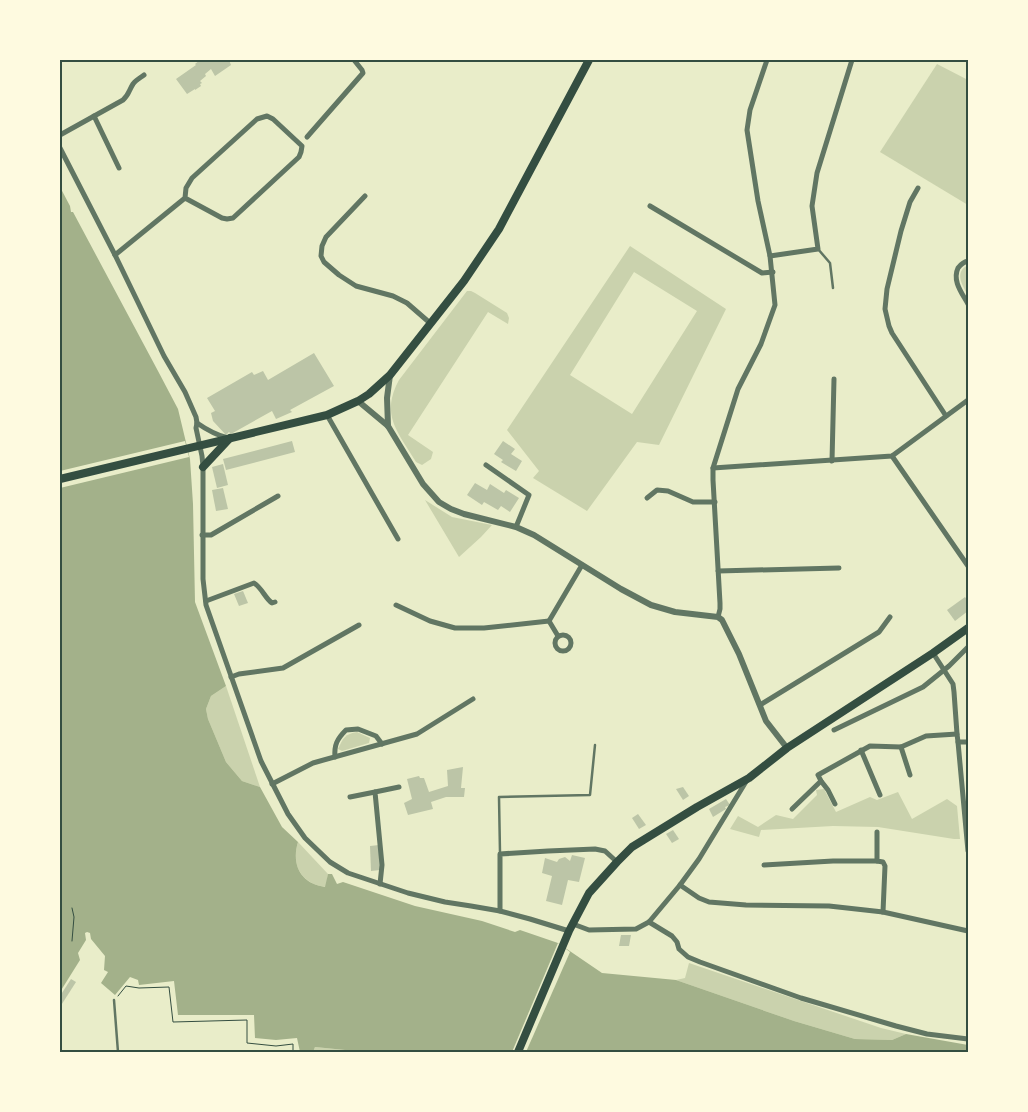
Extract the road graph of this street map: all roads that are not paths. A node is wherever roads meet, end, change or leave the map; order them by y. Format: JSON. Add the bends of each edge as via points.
{"nodes":[{"id":1,"x":354,"y":60,"type":"edge"},
{"id":2,"x":590,"y":60,"type":"edge"},
{"id":3,"x":768,"y":60,"type":"edge"},
{"id":4,"x":852,"y":60,"type":"edge"},
{"id":5,"x":144,"y":75,"type":"dead end"},
{"id":6,"x":94,"y":116,"type":"junction"},
{"id":7,"x":60,"y":135,"type":"edge"},
{"id":8,"x":307,"y":137,"type":"dead end"},
{"id":9,"x":60,"y":148,"type":"edge"},
{"id":10,"x":119,"y":168,"type":"dead end"},
{"id":11,"x":918,"y":188,"type":"dead end"},
{"id":12,"x":365,"y":196,"type":"dead end"},
{"id":13,"x":185,"y":198,"type":"junction"},
{"id":14,"x":650,"y":206,"type":"dead end"},
{"id":15,"x":818,"y":248,"type":"junction"},
{"id":16,"x":115,"y":254,"type":"junction"},
{"id":17,"x":770,"y":256,"type":"junction"},
{"id":18,"x":966,"y":262,"type":"edge"},
{"id":19,"x":772,"y":272,"type":"junction"},
{"id":20,"x":833,"y":288,"type":"dead end"},
{"id":21,"x":968,"y":304,"type":"edge"},
{"id":22,"x":430,"y":323,"type":"junction"},
{"id":23,"x":390,"y":375,"type":"junction"},
{"id":24,"x":834,"y":379,"type":"dead end"},
{"id":25,"x":968,"y":400,"type":"edge"},
{"id":26,"x":358,"y":401,"type":"junction"},
{"id":27,"x":327,"y":415,"type":"junction"},
{"id":28,"x":946,"y":416,"type":"junction"},
{"id":29,"x":197,"y":423,"type":"junction"},
{"id":30,"x":388,"y":426,"type":"junction"},
{"id":31,"x":230,"y":438,"type":"junction"},
{"id":32,"x":200,"y":445,"type":"junction"},
{"id":33,"x":892,"y":456,"type":"junction"},
{"id":34,"x":832,"y":461,"type":"junction"},
{"id":35,"x":486,"y":465,"type":"dead end"},
{"id":36,"x":203,"y":467,"type":"junction"},
{"id":37,"x":714,"y":468,"type":"junction"},
{"id":38,"x":60,"y":479,"type":"edge"},
{"id":39,"x":278,"y":496,"type":"dead end"},
{"id":40,"x":647,"y":498,"type":"dead end"},
{"id":41,"x":715,"y":502,"type":"junction"},
{"id":42,"x":516,"y":527,"type":"junction"},
{"id":43,"x":202,"y":535,"type":"junction"},
{"id":44,"x":398,"y":539,"type":"dead end"},
{"id":45,"x":582,"y":566,"type":"junction"},
{"id":46,"x":968,"y":566,"type":"edge"},
{"id":47,"x":839,"y":568,"type":"dead end"},
{"id":48,"x":718,"y":571,"type":"junction"},
{"id":49,"x":206,"y":601,"type":"junction"},
{"id":50,"x":275,"y":602,"type":"dead end"},
{"id":51,"x":396,"y":606,"type":"dead end"},
{"id":52,"x":718,"y":617,"type":"junction"},
{"id":53,"x":890,"y":617,"type":"dead end"},
{"id":54,"x":549,"y":621,"type":"junction"},
{"id":55,"x":359,"y":625,"type":"dead end"},
{"id":56,"x":968,"y":628,"type":"edge"},
{"id":57,"x":558,"y":636,"type":"dead end"},
{"id":58,"x":968,"y":647,"type":"edge"},
{"id":59,"x":933,"y":653,"type":"junction"},
{"id":60,"x":945,"y":670,"type":"junction"},
{"id":61,"x":231,"y":677,"type":"junction"},
{"id":62,"x":473,"y":699,"type":"dead end"},
{"id":63,"x":760,"y":705,"type":"junction"},
{"id":64,"x":834,"y":730,"type":"dead end"},
{"id":65,"x":956,"y":734,"type":"junction"},
{"id":66,"x":958,"y":742,"type":"junction"},
{"id":67,"x":968,"y":742,"type":"edge"},
{"id":68,"x":382,"y":744,"type":"junction"},
{"id":69,"x":595,"y":745,"type":"dead end"},
{"id":70,"x":901,"y":746,"type":"junction"},
{"id":71,"x":787,"y":748,"type":"junction"},
{"id":72,"x":861,"y":750,"type":"junction"},
{"id":73,"x":335,"y":757,"type":"junction"},
{"id":74,"x":910,"y":775,"type":"dead end"},
{"id":75,"x":749,"y":778,"type":"junction"},
{"id":76,"x":821,"y":781,"type":"junction"},
{"id":77,"x":272,"y":784,"type":"junction"},
{"id":78,"x":399,"y":787,"type":"dead end"},
{"id":79,"x":730,"y":788,"type":"junction"},
{"id":80,"x":376,"y":792,"type":"junction"},
{"id":81,"x":880,"y":796,"type":"dead end"},
{"id":82,"x":350,"y":797,"type":"dead end"},
{"id":83,"x":736,"y":798,"type":"junction"},
{"id":84,"x":836,"y":804,"type":"dead end"},
{"id":85,"x":792,"y":809,"type":"dead end"},
{"id":86,"x":878,"y":832,"type":"dead end"},
{"id":87,"x":967,"y":838,"type":"edge"},
{"id":88,"x":968,"y":850,"type":"edge"},
{"id":89,"x":500,"y":854,"type":"junction"},
{"id":90,"x":876,"y":861,"type":"junction"},
{"id":91,"x":617,"y":862,"type":"junction"},
{"id":92,"x":764,"y":865,"type":"dead end"},
{"id":93,"x":380,"y":884,"type":"junction"},
{"id":94,"x":680,"y":885,"type":"junction"},
{"id":95,"x":500,"y":911,"type":"junction"},
{"id":96,"x":883,"y":912,"type":"junction"},
{"id":97,"x":648,"y":922,"type":"junction"},
{"id":98,"x":571,"y":928,"type":"junction"},
{"id":99,"x":968,"y":931,"type":"edge"},
{"id":100,"x":114,"y":1000,"type":"road end"},
{"id":101,"x":968,"y":1039,"type":"edge"},
{"id":102,"x":118,"y":1052,"type":"edge"},
{"id":103,"x":518,"y":1052,"type":"edge"}],
"edges":[{"from":1,"to":8,"type":"street","via":[[363,73]]},
{"from":2,"to":22,"type":"main road","via":[[499,229],[464,281]]},
{"from":3,"to":17,"type":"street","via":[[746,130]]},
{"from":4,"to":15,"type":"street","via":[[817,173],[812,206]]},
{"from":5,"to":6,"type":"street","via":[[132,84],[126,97]]},
{"from":6,"to":7,"type":"street"},
{"from":6,"to":10,"type":"street"},
{"from":9,"to":16,"type":"street"},
{"from":11,"to":28,"type":"street","via":[[901,231],[885,309],[888,326]]},
{"from":12,"to":22,"type":"street","via":[[326,237],[321,256],[324,262],[356,286],[407,303]]},
{"from":13,"to":13,"type":"street","via":[[192,178],[257,119],[273,118],[302,146],[299,157],[233,218],[222,218]]},
{"from":13,"to":16,"type":"street"},
{"from":14,"to":19,"type":"street","via":[[762,273]]},
{"from":15,"to":17,"type":"street"},
{"from":15,"to":20,"type":"lane","via":[[830,263]]},
{"from":16,"to":29,"type":"street","via":[[185,392]]},
{"from":17,"to":19,"type":"street"},
{"from":18,"to":21,"type":"street","via":[[960,266],[956,276]]},
{"from":19,"to":37,"type":"street","via":[[775,305],[738,389]]},
{"from":22,"to":23,"type":"main road"},
{"from":23,"to":26,"type":"main road"},
{"from":23,"to":30,"type":"street"},
{"from":24,"to":34,"type":"street"},
{"from":25,"to":28,"type":"street"},
{"from":26,"to":27,"type":"main road"},
{"from":26,"to":30,"type":"street"},
{"from":27,"to":31,"type":"main road"},
{"from":27,"to":44,"type":"street"},
{"from":28,"to":33,"type":"street"},
{"from":29,"to":31,"type":"street","via":[[218,436]]},
{"from":29,"to":32,"type":"street"},
{"from":30,"to":42,"type":"street","via":[[423,484],[439,502],[451,510]]},
{"from":31,"to":32,"type":"main road"},
{"from":31,"to":36,"type":"main road"},
{"from":32,"to":36,"type":"street"},
{"from":32,"to":38,"type":"main road"},
{"from":33,"to":34,"type":"street"},
{"from":33,"to":46,"type":"street"},
{"from":34,"to":37,"type":"street"},
{"from":35,"to":42,"type":"street","via":[[529,495]]},
{"from":36,"to":43,"type":"street"},
{"from":37,"to":41,"type":"street"},
{"from":39,"to":43,"type":"street","via":[[211,535]]},
{"from":40,"to":41,"type":"street","via":[[657,490],[668,491],[693,502]]},
{"from":41,"to":48,"type":"street"},
{"from":42,"to":45,"type":"street"},
{"from":43,"to":49,"type":"street"},
{"from":45,"to":52,"type":"street","via":[[651,605],[675,612]]},
{"from":45,"to":54,"type":"street"},
{"from":47,"to":48,"type":"street"},
{"from":48,"to":52,"type":"street"},
{"from":49,"to":50,"type":"street","via":[[257,582],[266,599]]},
{"from":49,"to":61,"type":"street"},
{"from":51,"to":54,"type":"street","via":[[455,628]]},
{"from":52,"to":63,"type":"street","via":[[739,654]]},
{"from":53,"to":63,"type":"street","via":[[879,632]]},
{"from":54,"to":57,"type":"street"},
{"from":55,"to":61,"type":"street","via":[[283,668]]},
{"from":56,"to":59,"type":"main road"},
{"from":58,"to":60,"type":"street"},
{"from":59,"to":60,"type":"street"},
{"from":59,"to":71,"type":"main road"},
{"from":60,"to":64,"type":"street","via":[[923,687]]},
{"from":60,"to":65,"type":"street","via":[[953,684]]},
{"from":61,"to":77,"type":"street"},
{"from":62,"to":68,"type":"street","via":[[417,734]]},
{"from":63,"to":71,"type":"street","via":[[766,721]]},
{"from":65,"to":66,"type":"street"},
{"from":65,"to":70,"type":"street","via":[[926,736]]},
{"from":66,"to":67,"type":"street"},
{"from":66,"to":87,"type":"street"},
{"from":68,"to":73,"type":"street"},
{"from":68,"to":73,"type":"street","via":[[376,736],[358,729],[346,730],[334,749]]},
{"from":69,"to":89,"type":"lane","via":[[590,796],[499,797]]},
{"from":70,"to":72,"type":"street","via":[[870,746]]},
{"from":70,"to":74,"type":"street"},
{"from":71,"to":75,"type":"main road"},
{"from":72,"to":76,"type":"street","via":[[818,775]]},
{"from":72,"to":81,"type":"street"},
{"from":73,"to":77,"type":"street","via":[[313,763]]},
{"from":75,"to":79,"type":"main road"},
{"from":75,"to":83,"type":"street"},
{"from":76,"to":84,"type":"street"},
{"from":76,"to":85,"type":"street"},
{"from":77,"to":93,"type":"street","via":[[305,838],[330,862],[348,873]]},
{"from":78,"to":80,"type":"street"},
{"from":79,"to":83,"type":"street"},
{"from":79,"to":91,"type":"main road","via":[[632,847]]},
{"from":80,"to":82,"type":"street"},
{"from":80,"to":93,"type":"street","via":[[382,866]]},
{"from":83,"to":94,"type":"street"},
{"from":86,"to":90,"type":"street"},
{"from":87,"to":88,"type":"street"},
{"from":89,"to":91,"type":"street","via":[[595,849],[605,851]]},
{"from":89,"to":95,"type":"street"},
{"from":90,"to":92,"type":"street"},
{"from":90,"to":96,"type":"street","via":[[883,862],[885,866]]},
{"from":91,"to":98,"type":"main road","via":[[589,893]]},
{"from":93,"to":95,"type":"street","via":[[434,900]]},
{"from":94,"to":96,"type":"street","via":[[709,902],[829,906]]},
{"from":94,"to":97,"type":"street"},
{"from":95,"to":98,"type":"street"},
{"from":96,"to":99,"type":"street"},
{"from":97,"to":98,"type":"street","via":[[636,929]]},
{"from":97,"to":101,"type":"street","via":[[672,936],[688,957],[709,965],[801,998],[896,1026]]},
{"from":98,"to":103,"type":"main road"},
{"from":100,"to":102,"type":"lane"}]}
